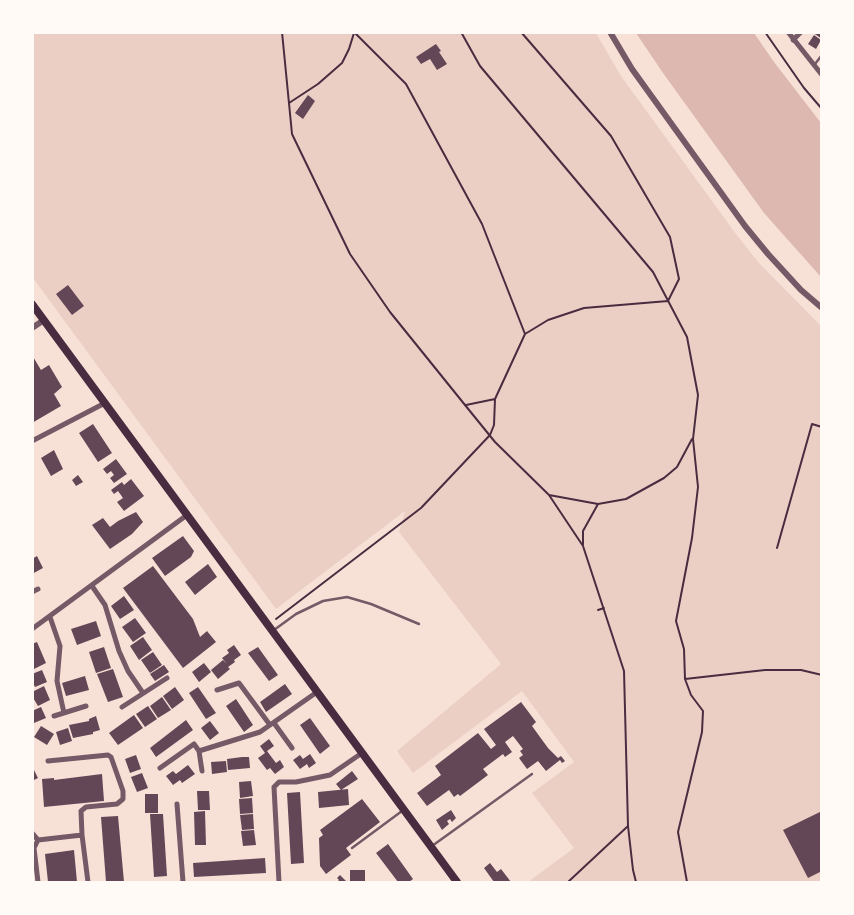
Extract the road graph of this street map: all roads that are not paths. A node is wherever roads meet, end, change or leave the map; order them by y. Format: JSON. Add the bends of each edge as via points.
{"nodes":[{"id":1,"x":610,"y":32,"type":"edge"},
{"id":2,"x":788,"y":32,"type":"edge"},
{"id":3,"x":801,"y":32,"type":"edge"},
{"id":4,"x":793,"y":40,"type":"junction"},
{"id":5,"x":822,"y":55,"type":"edge"},
{"id":6,"x":814,"y":66,"type":"junction"},
{"id":7,"x":822,"y":75,"type":"edge"},
{"id":8,"x":32,"y":304,"type":"edge"},
{"id":9,"x":822,"y":308,"type":"edge"},
{"id":10,"x":44,"y":320,"type":"junction"},
{"id":11,"x":32,"y":328,"type":"edge"},
{"id":12,"x":105,"y":403,"type":"junction"},
{"id":13,"x":32,"y":441,"type":"edge"},
{"id":14,"x":187,"y":515,"type":"junction"},
{"id":15,"x":92,"y":586,"type":"junction"},
{"id":16,"x":38,"y":589,"type":"dead end"},
{"id":17,"x":32,"y":592,"type":"edge"},
{"id":18,"x":50,"y":617,"type":"junction"},
{"id":19,"x":419,"y":624,"type":"dead end"},
{"id":20,"x":32,"y":629,"type":"edge"},
{"id":21,"x":272,"y":632,"type":"junction"},
{"id":22,"x":167,"y":678,"type":"dead end"},
{"id":23,"x":217,"y":690,"type":"dead end"},
{"id":24,"x":317,"y":692,"type":"junction"},
{"id":25,"x":143,"y":694,"type":"junction"},
{"id":26,"x":86,"y":706,"type":"dead end"},
{"id":27,"x":122,"y":707,"type":"dead end"},
{"id":28,"x":64,"y":713,"type":"junction"},
{"id":29,"x":54,"y":716,"type":"dead end"},
{"id":30,"x":272,"y":724,"type":"junction"},
{"id":31,"x":292,"y":748,"type":"dead end"},
{"id":32,"x":199,"y":750,"type":"junction"},
{"id":33,"x":362,"y":753,"type":"junction"},
{"id":34,"x":48,"y":761,"type":"dead end"},
{"id":35,"x":160,"y":768,"type":"dead end"},
{"id":36,"x":202,"y":771,"type":"dead end"},
{"id":37,"x":532,"y":774,"type":"dead end"},
{"id":38,"x":177,"y":804,"type":"dead end"},
{"id":39,"x":404,"y":810,"type":"junction"},
{"id":40,"x":32,"y":833,"type":"edge"},
{"id":41,"x":82,"y":835,"type":"junction"},
{"id":42,"x":38,"y":840,"type":"junction"},
{"id":43,"x":431,"y":847,"type":"junction"},
{"id":44,"x":352,"y":848,"type":"dead end"},
{"id":45,"x":38,"y":882,"type":"edge"},
{"id":46,"x":88,"y":882,"type":"edge"},
{"id":47,"x":182,"y":882,"type":"edge"},
{"id":48,"x":279,"y":882,"type":"edge"},
{"id":49,"x":457,"y":882,"type":"edge"}],
"edges":[{"from":1,"to":9,"type":"street","via":[[637,77],[746,226],[801,290]]},
{"from":2,"to":4,"type":"street"},
{"from":3,"to":4,"type":"street"},
{"from":4,"to":6,"type":"street"},
{"from":5,"to":6,"type":"lane"},
{"from":6,"to":7,"type":"street"},
{"from":8,"to":10,"type":"main road"},
{"from":10,"to":11,"type":"street"},
{"from":10,"to":12,"type":"main road"},
{"from":12,"to":13,"type":"street"},
{"from":12,"to":14,"type":"main road"},
{"from":14,"to":15,"type":"street"},
{"from":14,"to":21,"type":"main road"},
{"from":15,"to":18,"type":"street"},
{"from":15,"to":25,"type":"street","via":[[105,604],[119,651]]},
{"from":16,"to":17,"type":"street"},
{"from":18,"to":20,"type":"street"},
{"from":18,"to":28,"type":"street","via":[[60,646],[57,681]]},
{"from":19,"to":21,"type":"lane","via":[[347,597],[323,601],[296,614]]},
{"from":21,"to":24,"type":"main road"},
{"from":22,"to":25,"type":"street"},
{"from":23,"to":30,"type":"street","via":[[239,683]]},
{"from":24,"to":30,"type":"street"},
{"from":24,"to":33,"type":"main road"},
{"from":25,"to":27,"type":"street"},
{"from":26,"to":28,"type":"street"},
{"from":28,"to":29,"type":"street"},
{"from":30,"to":31,"type":"street"},
{"from":30,"to":32,"type":"street","via":[[251,735]]},
{"from":32,"to":35,"type":"street","via":[[194,744]]},
{"from":32,"to":36,"type":"street"},
{"from":33,"to":39,"type":"main road"},
{"from":33,"to":48,"type":"street","via":[[330,776],[275,785]]},
{"from":34,"to":41,"type":"street","via":[[105,755],[111,758],[123,798],[118,804],[84,809],[80,814]]},
{"from":37,"to":43,"type":"lane"},
{"from":38,"to":47,"type":"street"},
{"from":39,"to":43,"type":"main road"},
{"from":39,"to":44,"type":"lane"},
{"from":40,"to":42,"type":"street"},
{"from":41,"to":42,"type":"street"},
{"from":41,"to":46,"type":"street"},
{"from":42,"to":45,"type":"street","via":[[34,848]]},
{"from":43,"to":49,"type":"main road"}]}
